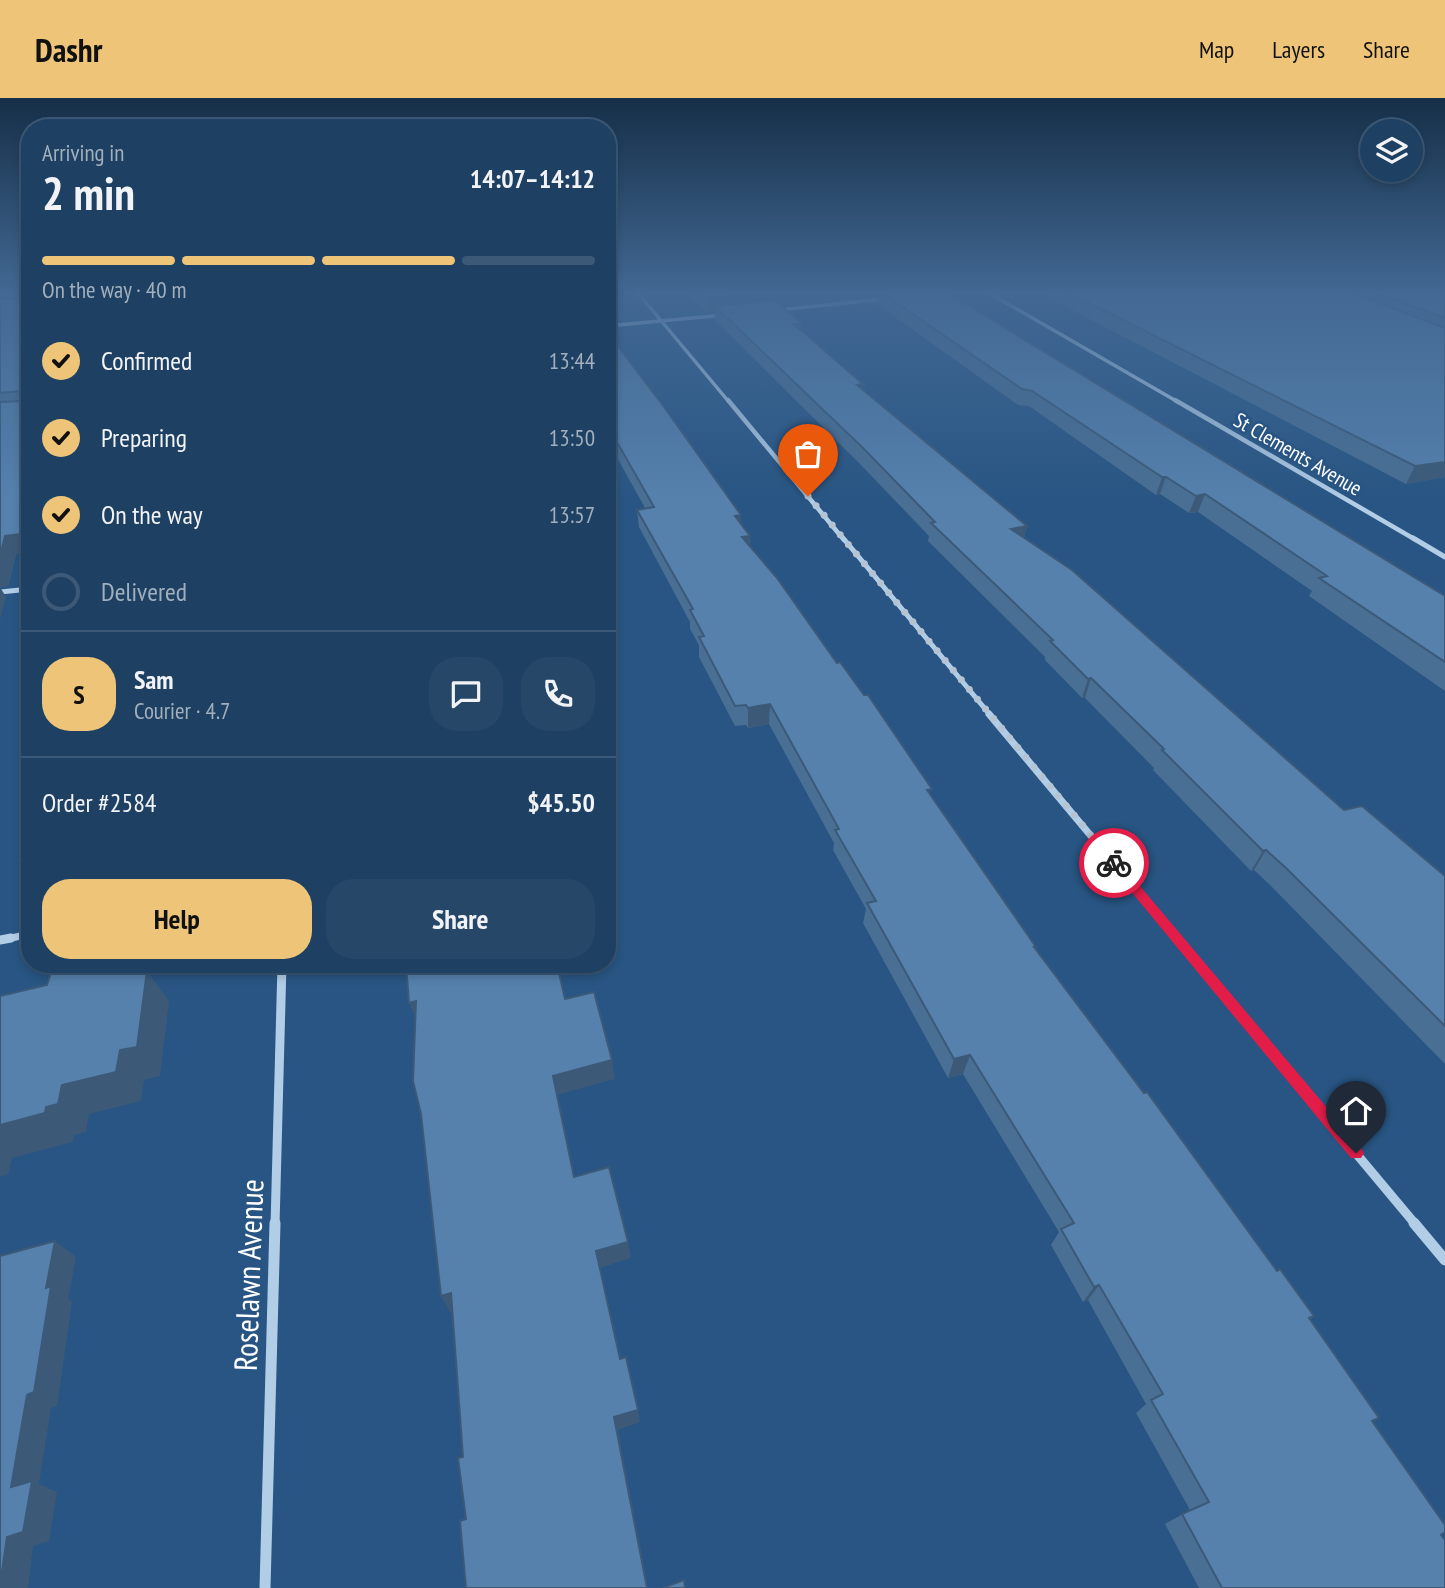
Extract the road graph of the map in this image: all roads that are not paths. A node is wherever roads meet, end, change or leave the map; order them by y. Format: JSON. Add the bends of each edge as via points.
{"nodes":[{"id":1,"x":697,"y":363,"type":"edge"},
{"id":2,"x":1109,"y":363,"type":"edge"},
{"id":3,"x":1445,"y":557,"type":"edge"},
{"id":4,"x":21,"y":590,"type":"edge"},
{"id":5,"x":0,"y":592,"type":"edge"},
{"id":6,"x":21,"y":936,"type":"edge"},
{"id":7,"x":0,"y":940,"type":"edge"},
{"id":8,"x":282,"y":973,"type":"edge"},
{"id":9,"x":1445,"y":1260,"type":"edge"},
{"id":10,"x":265,"y":1588,"type":"edge"}],
"edges":[{"from":1,"to":9,"type":"street"},
{"from":2,"to":3,"type":"street","name":"St Clements Avenue"},
{"from":4,"to":5,"type":"street"},
{"from":6,"to":7,"type":"street"},
{"from":8,"to":10,"type":"street","name":"Roselawn Avenue"}]}
